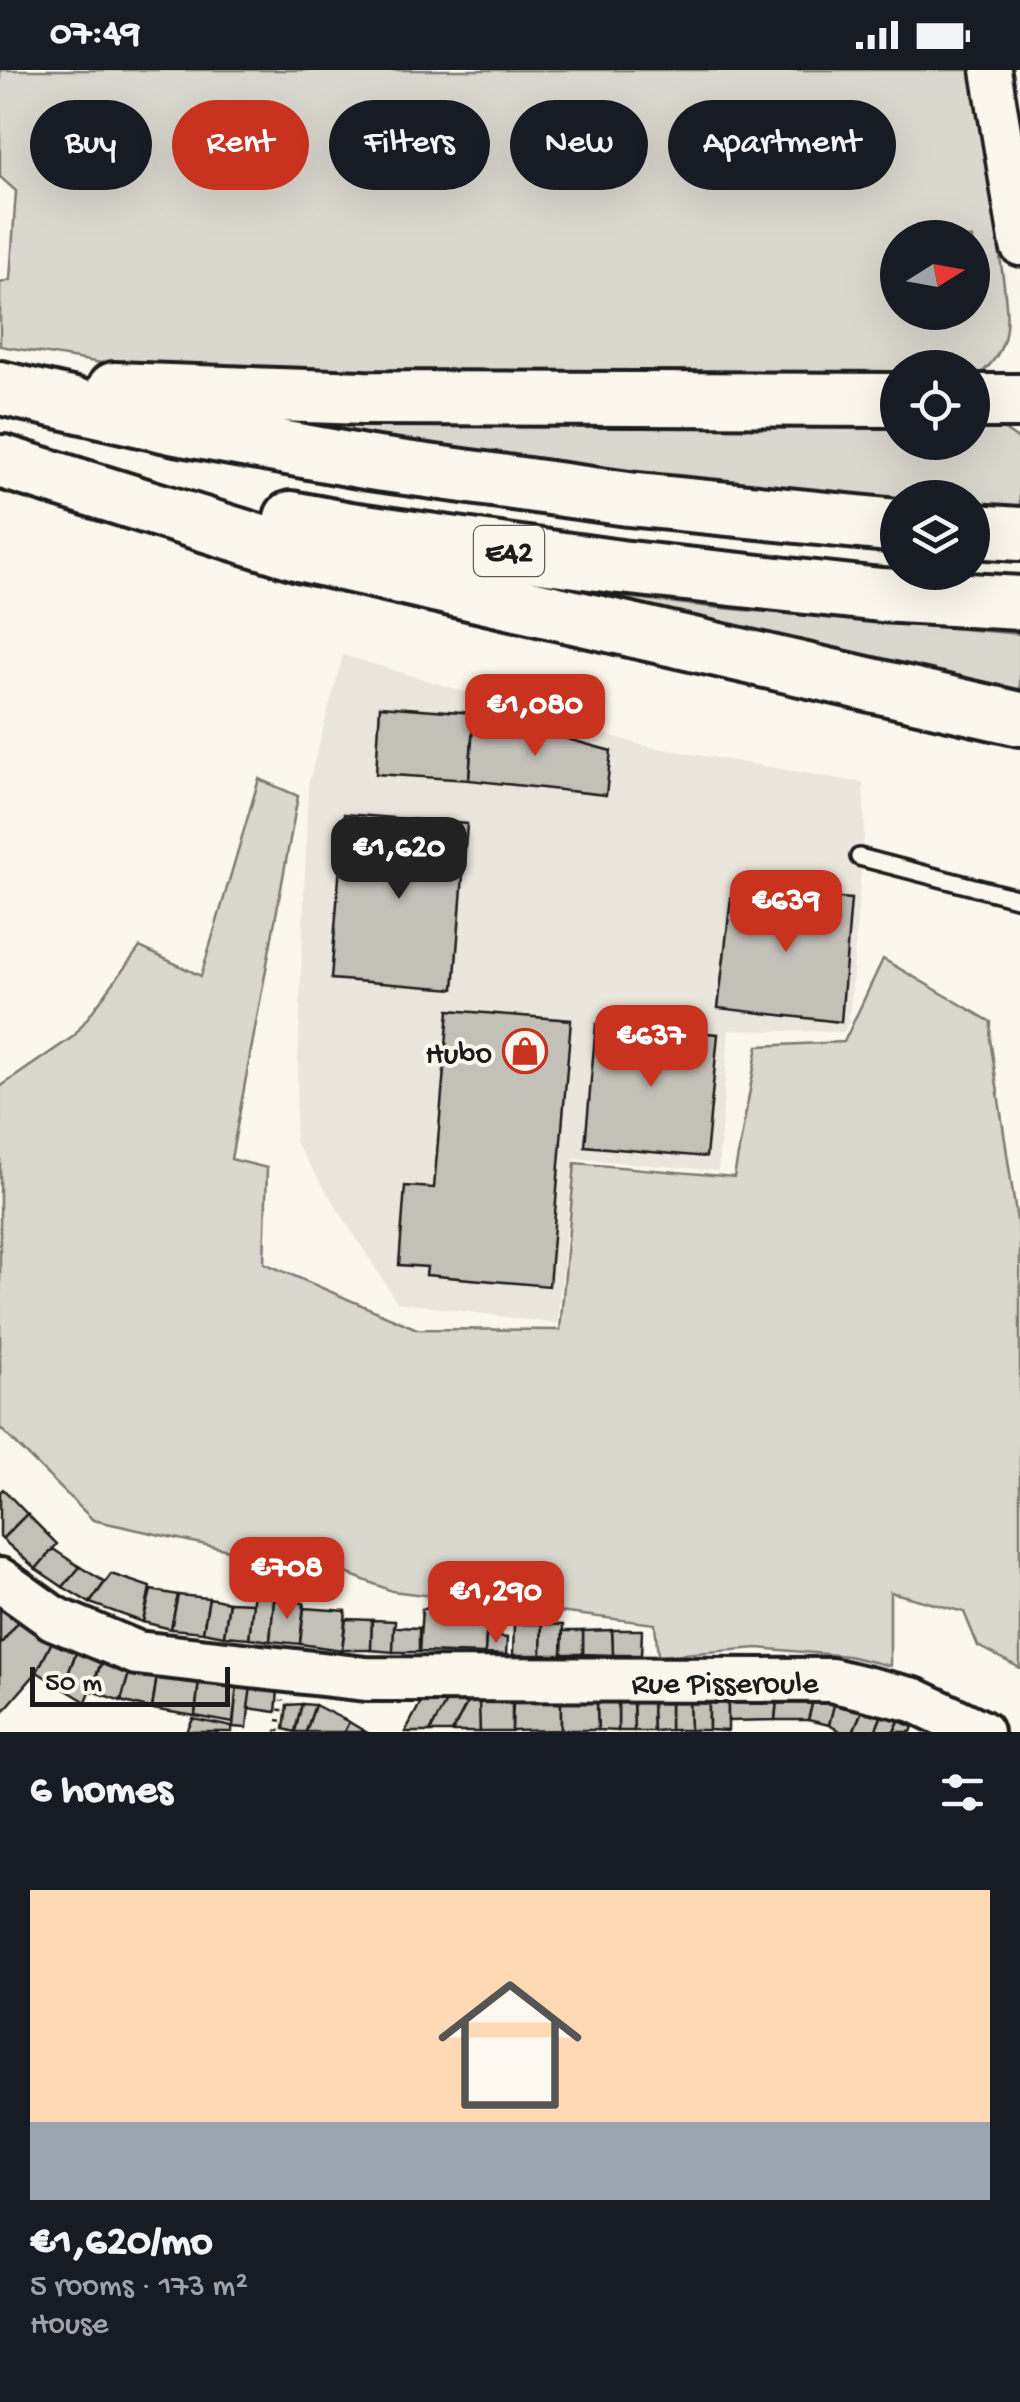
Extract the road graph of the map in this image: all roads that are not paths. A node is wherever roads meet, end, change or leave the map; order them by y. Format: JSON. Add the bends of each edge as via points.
{"nodes":[{"id":1,"x":991,"y":70,"type":"edge"},
{"id":2,"x":1020,"y":246,"type":"edge"},
{"id":3,"x":0,"y":380,"type":"edge"},
{"id":4,"x":0,"y":388,"type":"edge"},
{"id":5,"x":880,"y":400,"type":"edge"},
{"id":6,"x":990,"y":401,"type":"edge"},
{"id":7,"x":1020,"y":401,"type":"edge"},
{"id":8,"x":2,"y":462,"type":"edge"},
{"id":9,"x":880,"y":524,"type":"edge"},
{"id":10,"x":990,"y":532,"type":"edge"},
{"id":11,"x":1020,"y":534,"type":"edge"},
{"id":12,"x":1020,"y":603,"type":"edge"},
{"id":13,"x":1020,"y":719,"type":"edge"},
{"id":14,"x":858,"y":857,"type":"dead end"},
{"id":15,"x":1020,"y":900,"type":"edge"},
{"id":16,"x":0,"y":1580,"type":"edge"},
{"id":17,"x":981,"y":1732,"type":"edge"}],
"edges":[{"from":1,"to":2,"type":"street"},
{"from":3,"to":5,"type":"highway","via":[[364,398]]},
{"from":4,"to":9,"type":"highway","number":"E42","via":[[370,463],[628,499]]},
{"from":6,"to":7,"type":"highway"},
{"from":8,"to":12,"type":"highway","number":"E42","via":[[350,529],[620,567]]},
{"from":8,"to":13,"type":"highway","via":[[303,555]]},
{"from":10,"to":11,"type":"highway"},
{"from":14,"to":15,"type":"lane"},
{"from":16,"to":17,"type":"main road","name":"Rue Pisseroule","via":[[53,1618],[136,1653],[366,1680],[831,1680],[914,1700]]}]}
